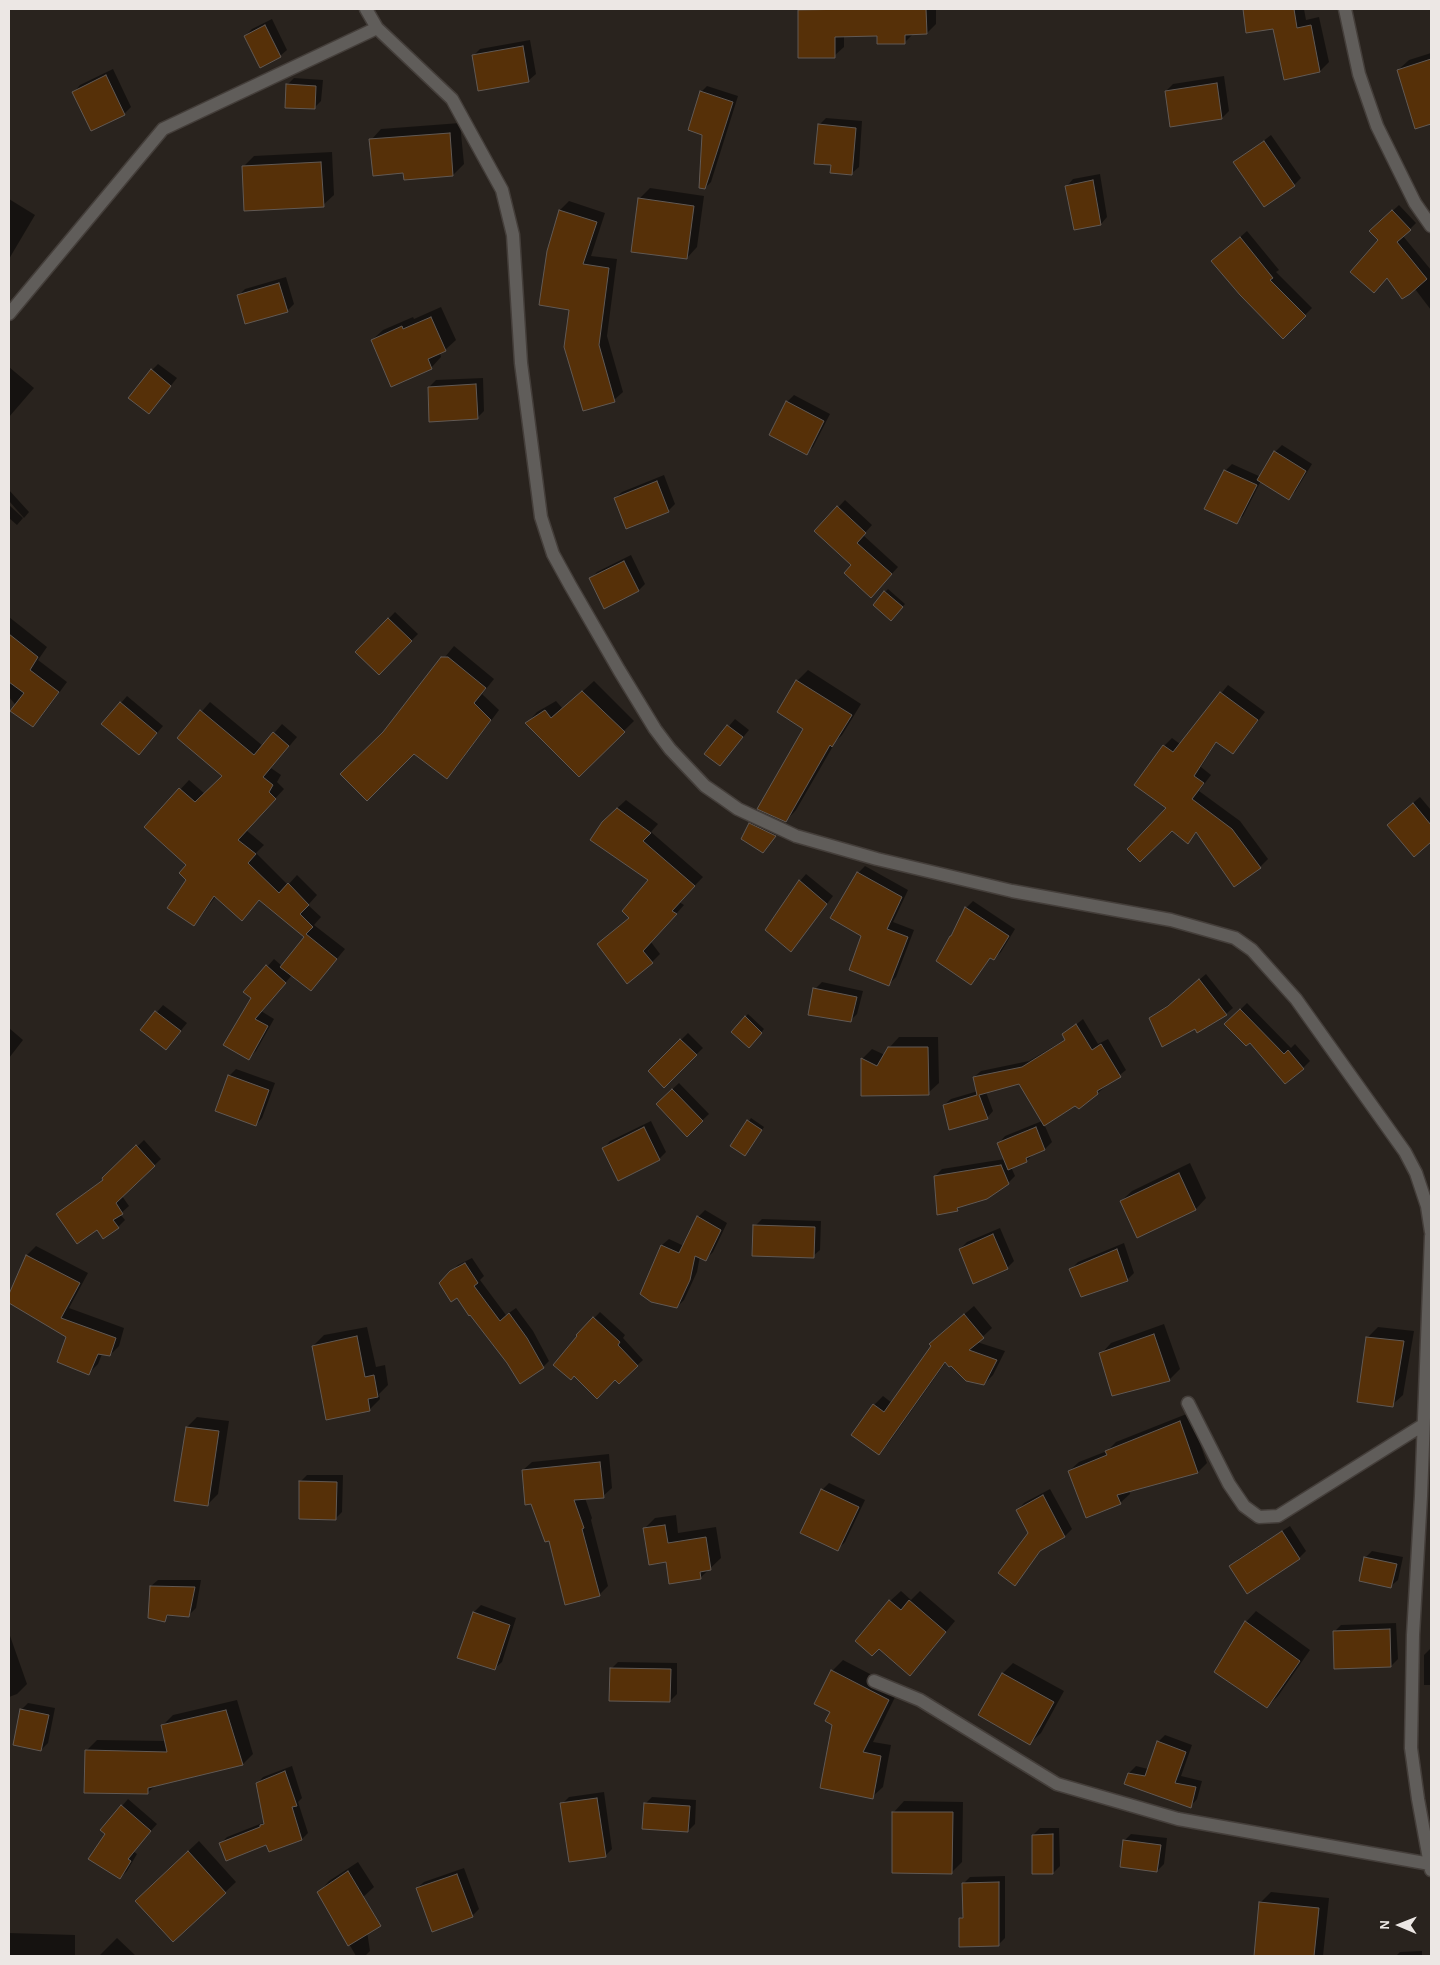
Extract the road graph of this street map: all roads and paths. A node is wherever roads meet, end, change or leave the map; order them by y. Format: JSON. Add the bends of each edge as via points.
{"nodes":[{"id":1,"x":366,"y":9,"type":"edge"},
{"id":2,"x":1345,"y":9,"type":"edge"},
{"id":3,"x":378,"y":28,"type":"junction"},
{"id":4,"x":1431,"y":226,"type":"edge"},
{"id":5,"x":9,"y":314,"type":"edge"},
{"id":6,"x":1431,"y":1232,"type":"edge"},
{"id":7,"x":1431,"y":1236,"type":"edge"},
{"id":8,"x":1188,"y":1404,"type":"dead end"},
{"id":9,"x":1423,"y":1426,"type":"junction"},
{"id":10,"x":874,"y":1681,"type":"dead end"},
{"id":11,"x":1431,"y":1867,"type":"edge"}],
"edges":[{"from":1,"to":3,"type":"street"},
{"from":2,"to":4,"type":"street","via":[[1359,74],[1377,126],[1415,203]]},
{"from":3,"to":5,"type":"street","via":[[163,129]]},
{"from":3,"to":6,"type":"street","via":[[452,99],[502,190],[512,235],[520,363],[540,517],[570,585],[623,677],[670,749],[705,786],[738,809],[796,836],[1012,891],[1171,920],[1235,938],[1252,950],[1296,999],[1405,1152],[1427,1206]]},
{"from":7,"to":9,"type":"street"},
{"from":8,"to":9,"type":"street","via":[[1229,1484],[1244,1506],[1258,1517],[1278,1516]]},
{"from":9,"to":11,"type":"street","via":[[1411,1748]]},
{"from":10,"to":11,"type":"street","via":[[920,1700],[1057,1784],[1178,1819]]}]}
